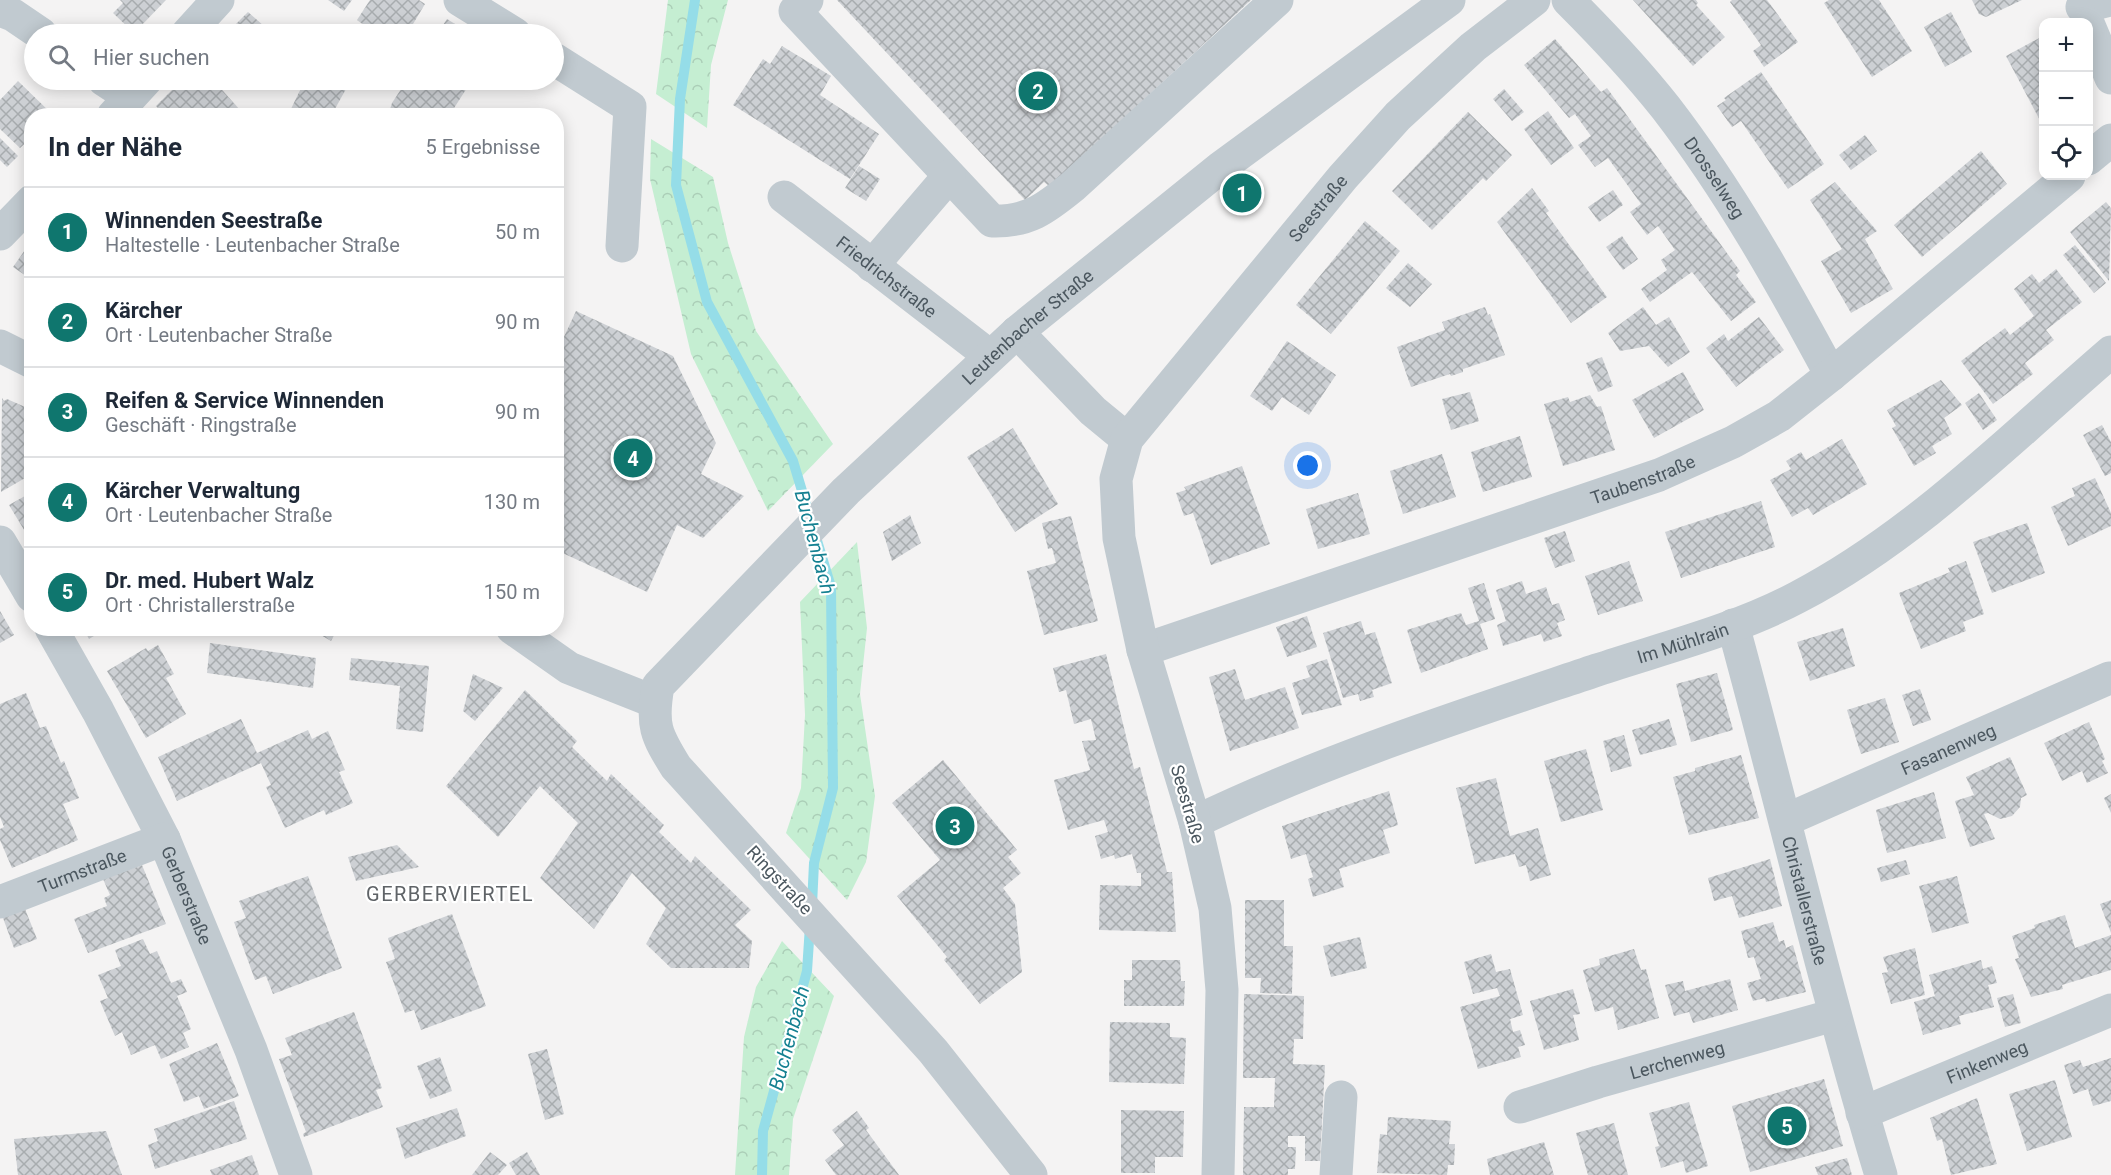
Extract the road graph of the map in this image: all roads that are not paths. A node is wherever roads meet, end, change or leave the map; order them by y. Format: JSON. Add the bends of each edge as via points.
{"nodes":[{"id":1,"x":218,"y":0,"type":"edge"},
{"id":2,"x":460,"y":0,"type":"edge"},
{"id":3,"x":807,"y":0,"type":"edge"},
{"id":4,"x":1276,"y":0,"type":"edge"},
{"id":5,"x":1449,"y":0,"type":"edge"},
{"id":6,"x":1534,"y":0,"type":"edge"},
{"id":7,"x":1569,"y":0,"type":"edge"},
{"id":8,"x":0,"y":10,"type":"edge"},
{"id":9,"x":2090,"y":10,"type":"edge"},
{"id":10,"x":26,"y":24,"type":"edge"},
{"id":11,"x":196,"y":24,"type":"edge"},
{"id":12,"x":499,"y":24,"type":"edge"},
{"id":13,"x":564,"y":65,"type":"edge"},
{"id":14,"x":2111,"y":78,"type":"edge"},
{"id":15,"x":2111,"y":140,"type":"edge"},
{"id":16,"x":2093,"y":155,"type":"edge"},
{"id":17,"x":949,"y":176,"type":"junction"},
{"id":18,"x":2064,"y":180,"type":"edge"},
{"id":19,"x":784,"y":197,"type":"dead end"},
{"id":20,"x":24,"y":209,"type":"edge"},
{"id":21,"x":0,"y":234,"type":"edge"},
{"id":22,"x":622,"y":246,"type":"dead end"},
{"id":23,"x":872,"y":266,"type":"junction"},
{"id":24,"x":1017,"y":332,"type":"junction"},
{"id":25,"x":0,"y":346,"type":"edge"},
{"id":26,"x":2111,"y":352,"type":"edge"},
{"id":27,"x":990,"y":356,"type":"junction"},
{"id":28,"x":24,"y":358,"type":"edge"},
{"id":29,"x":1832,"y":375,"type":"junction"},
{"id":30,"x":1127,"y":439,"type":"junction"},
{"id":31,"x":0,"y":542,"type":"edge"},
{"id":32,"x":24,"y":582,"type":"edge"},
{"id":33,"x":1733,"y":625,"type":"junction"},
{"id":34,"x":56,"y":636,"type":"edge"},
{"id":35,"x":523,"y":636,"type":"edge"},
{"id":36,"x":1143,"y":650,"type":"junction"},
{"id":37,"x":2109,"y":678,"type":"dead end"},
{"id":38,"x":655,"y":702,"type":"junction"},
{"id":39,"x":1786,"y":820,"type":"junction"},
{"id":40,"x":1195,"y":822,"type":"junction"},
{"id":41,"x":164,"y":839,"type":"junction"},
{"id":42,"x":0,"y":902,"type":"edge"},
{"id":43,"x":2111,"y":1010,"type":"edge"},
{"id":44,"x":1834,"y":1015,"type":"junction"},
{"id":45,"x":1341,"y":1097,"type":"dead end"},
{"id":46,"x":1520,"y":1107,"type":"dead end"},
{"id":47,"x":1862,"y":1113,"type":"junction"},
{"id":48,"x":296,"y":1175,"type":"edge"},
{"id":49,"x":1031,"y":1175,"type":"edge"},
{"id":50,"x":1218,"y":1175,"type":"edge"},
{"id":51,"x":1336,"y":1175,"type":"edge"},
{"id":52,"x":1881,"y":1175,"type":"edge"}],
"edges":[{"from":1,"to":11,"type":"street"},
{"from":2,"to":12,"type":"street"},
{"from":3,"to":17,"type":"street","via":[[795,11]]},
{"from":4,"to":17,"type":"street","via":[[1041,212],[1011,222],[992,221]]},
{"from":5,"to":24,"type":"street","name":"Leutenbacher Straße","via":[[1187,193]]},
{"from":6,"to":30,"type":"street","name":"Seestraße","via":[[1473,47],[1398,116]]},
{"from":7,"to":29,"type":"street","name":"Drosselweg","via":[[1666,109],[1759,248]]},
{"from":8,"to":10,"type":"street"},
{"from":9,"to":14,"type":"street"},
{"from":13,"to":22,"type":"street","via":[[630,107]]},
{"from":15,"to":16,"type":"street"},
{"from":17,"to":23,"type":"street"},
{"from":18,"to":29,"type":"street","name":"Taubenstraße"},
{"from":19,"to":23,"type":"street","name":"Friedrichstraße"},
{"from":20,"to":21,"type":"street"},
{"from":23,"to":27,"type":"street","name":"Friedrichstraße"},
{"from":24,"to":27,"type":"street","name":"Leutenbacher Straße"},
{"from":24,"to":30,"type":"street","via":[[1093,411]]},
{"from":25,"to":28,"type":"street"},
{"from":26,"to":33,"type":"street","name":"Im Mühlrain","via":[[1916,521],[1854,565],[1796,598]]},
{"from":27,"to":38,"type":"street","name":"Leutenbacher Straße","via":[[846,491],[669,671],[658,686]]},
{"from":29,"to":36,"type":"street","name":"Taubenstraße","via":[[1779,416],[1659,476]]},
{"from":30,"to":36,"type":"street","name":"Seestraße","via":[[1116,479],[1119,538]]},
{"from":31,"to":32,"type":"street"},
{"from":33,"to":39,"type":"street","name":"Christallerstraße"},
{"from":33,"to":40,"type":"street","name":"Im Mühlrain","via":[[1423,729],[1253,794]]},
{"from":34,"to":41,"type":"street","name":"Gerberstraße"},
{"from":35,"to":38,"type":"street","via":[[569,668]]},
{"from":36,"to":40,"type":"street","name":"Seestraße"},
{"from":37,"to":39,"type":"street","name":"Fasanenweg"},
{"from":38,"to":49,"type":"street","name":"Ringstraße","via":[[658,739],[675,767],[933,1051]]},
{"from":39,"to":44,"type":"street","name":"Christallerstraße"},
{"from":40,"to":50,"type":"street","name":"Seestraße","via":[[1215,908],[1222,990]]},
{"from":41,"to":42,"type":"street","name":"Turmstraße"},
{"from":41,"to":48,"type":"street","name":"Gerberstraße","via":[[251,1050]]},
{"from":43,"to":47,"type":"street","name":"Finkenweg"},
{"from":44,"to":46,"type":"street","name":"Lerchenweg"},
{"from":44,"to":47,"type":"street","name":"Christallerstraße"},
{"from":45,"to":51,"type":"street"},
{"from":47,"to":52,"type":"street","name":"Christallerstraße"}]}
